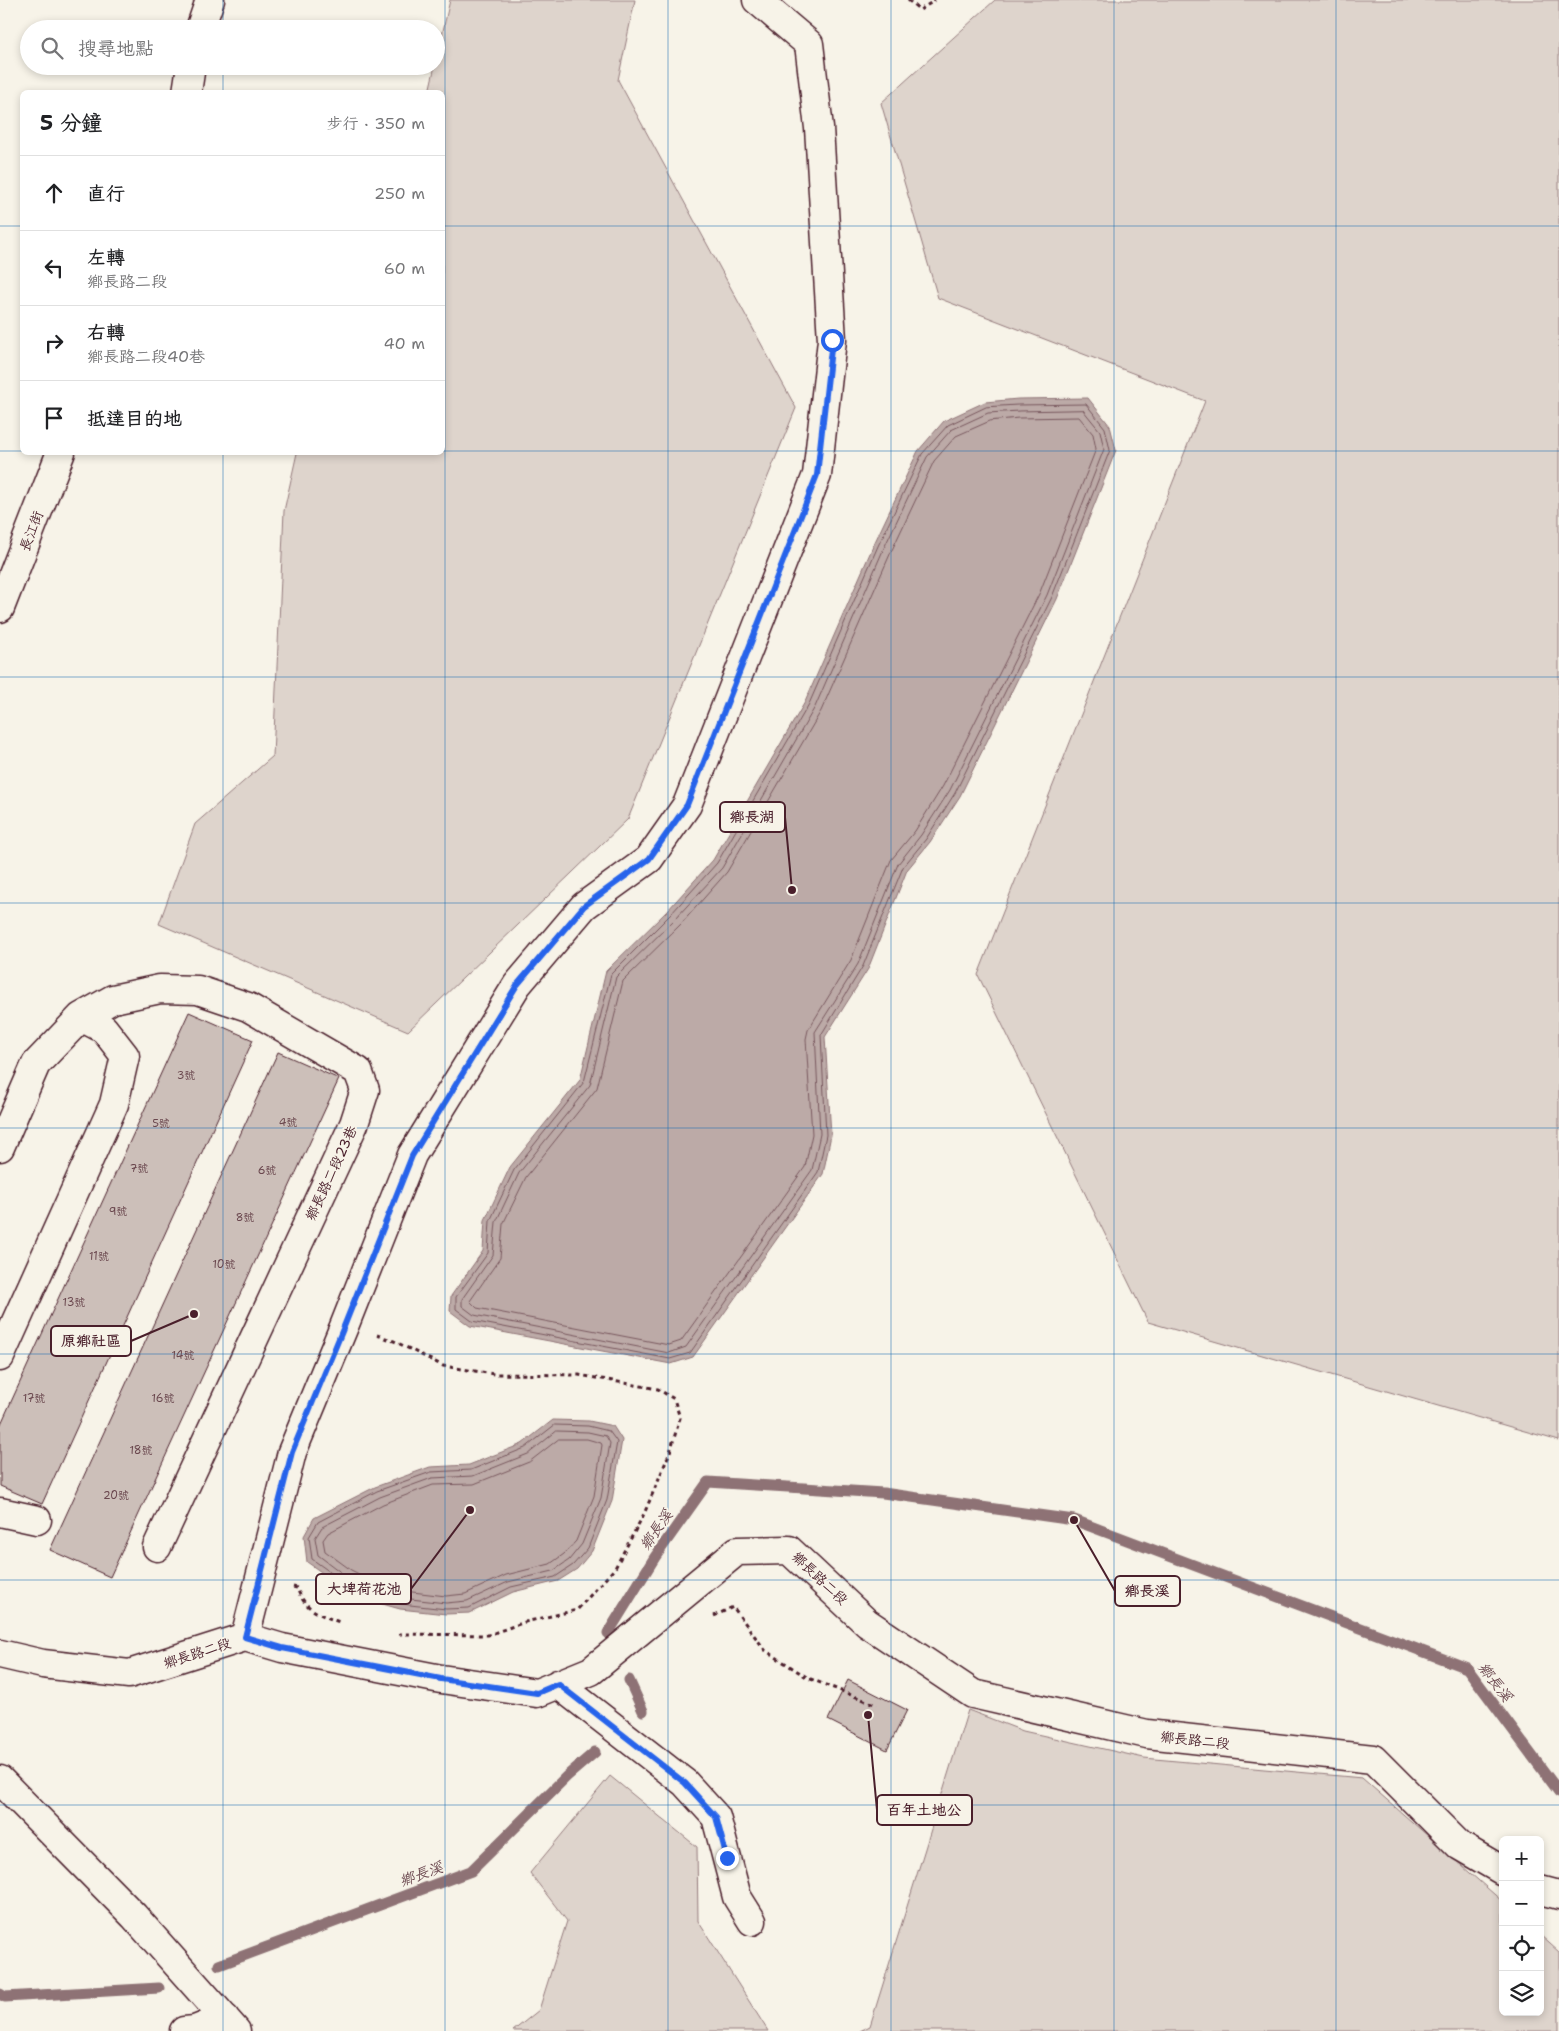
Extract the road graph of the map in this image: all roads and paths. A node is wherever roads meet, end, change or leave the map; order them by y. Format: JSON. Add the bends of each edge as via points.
{"nodes":[{"id":1,"x":210,"y":0,"type":"edge"},
{"id":2,"x":757,"y":0,"type":"edge"},
{"id":3,"x":908,"y":0,"type":"edge"},
{"id":4,"x":935,"y":0,"type":"edge"},
{"id":5,"x":203,"y":20,"type":"edge"},
{"id":6,"x":190,"y":75,"type":"edge"},
{"id":7,"x":187,"y":90,"type":"edge"},
{"id":8,"x":60,"y":455,"type":"edge"},
{"id":9,"x":0,"y":608,"type":"edge"},
{"id":10,"x":81,"y":1017,"type":"junction"},
{"id":11,"x":0,"y":1147,"type":"edge"},
{"id":12,"x":345,"y":1324,"type":"junction"},
{"id":13,"x":0,"y":1357,"type":"edge"},
{"id":14,"x":0,"y":1512,"type":"edge"},
{"id":15,"x":37,"y":1520,"type":"dead end"},
{"id":16,"x":157,"y":1548,"type":"dead end"},
{"id":17,"x":261,"y":1574,"type":"junction"},
{"id":18,"x":671,"y":1605,"type":"junction"},
{"id":19,"x":343,"y":1623,"type":"dead end"},
{"id":20,"x":398,"y":1634,"type":"dead end"},
{"id":21,"x":245,"y":1637,"type":"junction"},
{"id":22,"x":0,"y":1654,"type":"edge"},
{"id":23,"x":558,"y":1684,"type":"junction"},
{"id":24,"x":877,"y":1705,"type":"dead end"},
{"id":25,"x":0,"y":1780,"type":"edge"},
{"id":26,"x":1499,"y":1869,"type":"edge"},
{"id":27,"x":1544,"y":1891,"type":"edge"},
{"id":28,"x":1559,"y":1895,"type":"edge"},
{"id":29,"x":752,"y":1921,"type":"dead end"},
{"id":30,"x":230,"y":2024,"type":"edge"},
{"id":31,"x":184,"y":2031,"type":"edge"}],
"edges":[{"from":1,"to":5,"type":"lane"},
{"from":2,"to":12,"type":"lane","via":[[809,44],[819,128],[832,340],[817,475],[687,805],[649,859],[584,906],[517,985],[412,1156]]},
{"from":3,"to":4,"type":"path","via":[[920,10]]},
{"from":6,"to":7,"type":"lane"},
{"from":8,"to":9,"type":"lane","name":"長江街"},
{"from":10,"to":11,"type":"lane","name":"鄉長路二段23巷","via":[[36,1064]]},
{"from":10,"to":13,"type":"lane","via":[[104,1028],[124,1056],[114,1104]]},
{"from":10,"to":16,"type":"lane","name":"鄉長路二段23巷","via":[[113,999],[160,989],[198,990],[248,1007],[358,1071],[365,1090],[354,1124]]},
{"from":12,"to":17,"type":"lane","via":[[292,1452]]},
{"from":12,"to":20,"type":"path","via":[[394,1341],[443,1366],[494,1374],[580,1375],[658,1389],[674,1400],[680,1418],[670,1452],[644,1514],[615,1568],[577,1610],[488,1634]]},
{"from":14,"to":15,"type":"lane"},
{"from":17,"to":19,"type":"path","via":[[297,1588],[301,1600],[317,1614]]},
{"from":17,"to":21,"type":"lane"},
{"from":18,"to":23,"type":"lane","name":"鄉長路二段","via":[[592,1672]]},
{"from":18,"to":24,"type":"path","via":[[705,1621],[733,1607],[765,1650],[808,1678]]},
{"from":18,"to":26,"type":"lane","name":"鄉長路二段","via":[[737,1551],[789,1550],[867,1623],[973,1694],[1147,1734],[1373,1758],[1460,1846]]},
{"from":21,"to":22,"type":"lane","name":"鄉長路二段","via":[[129,1674],[43,1664]]},
{"from":21,"to":23,"type":"lane","name":"鄉長路二段","via":[[282,1648],[441,1679],[537,1693]]},
{"from":23,"to":29,"type":"lane","via":[[685,1783],[716,1817],[737,1897]]},
{"from":25,"to":30,"type":"lane","via":[[134,1916]]},
{"from":27,"to":28,"type":"lane"},
{"from":30,"to":31,"type":"lane"}]}
